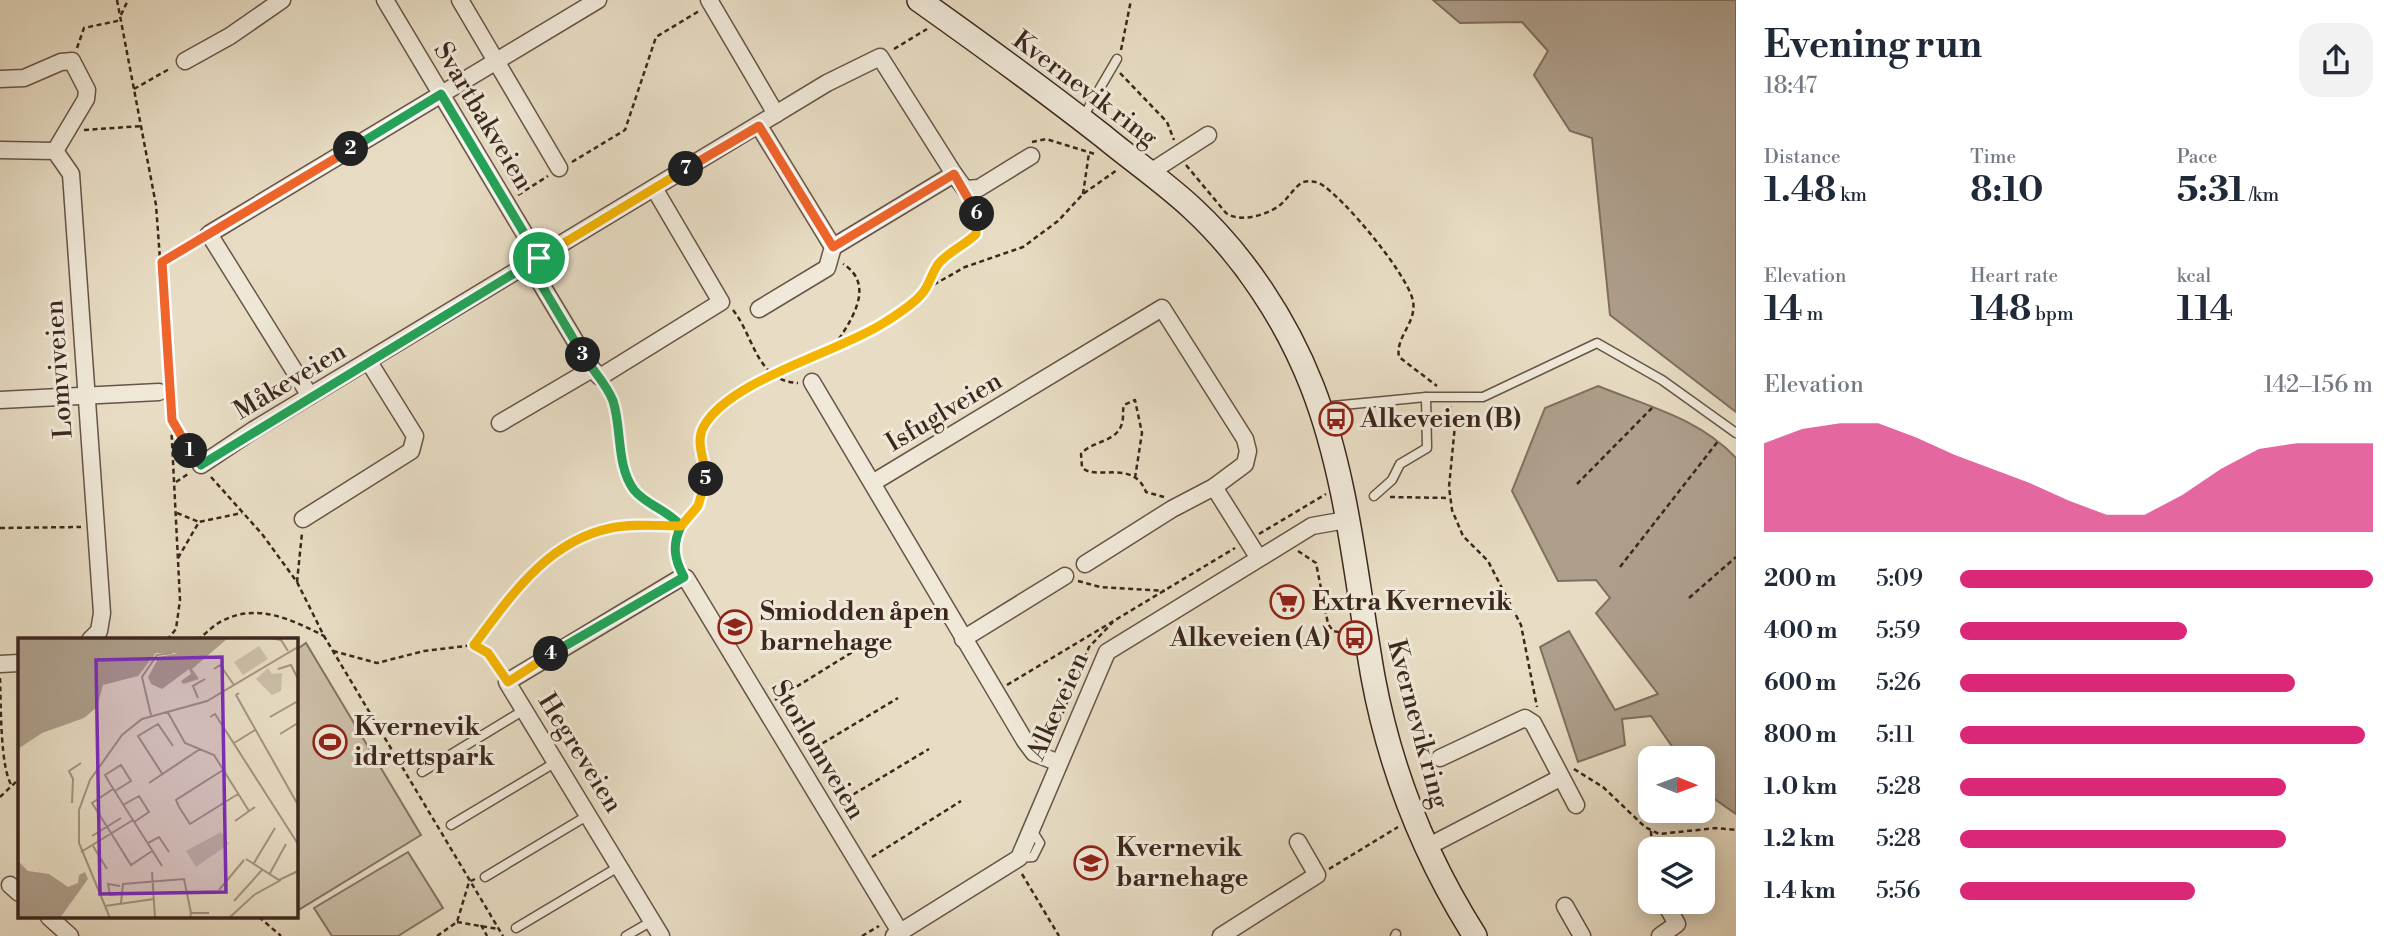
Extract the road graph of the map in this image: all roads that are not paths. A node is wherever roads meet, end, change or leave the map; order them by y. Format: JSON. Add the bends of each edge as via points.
{"nodes":[{"id":1,"x":385,"y":0,"type":"edge"},
{"id":2,"x":460,"y":0,"type":"edge"},
{"id":3,"x":598,"y":0,"type":"edge"},
{"id":4,"x":919,"y":0,"type":"edge"},
{"id":5,"x":275,"y":2,"type":"edge"},
{"id":6,"x":714,"y":4,"type":"edge"},
{"id":7,"x":1117,"y":59,"type":"road end"},
{"id":8,"x":185,"y":61,"type":"road end"},
{"id":9,"x":498,"y":62,"type":"junction"},
{"id":10,"x":0,"y":79,"type":"edge"},
{"id":11,"x":441,"y":94,"type":"junction"},
{"id":12,"x":776,"y":114,"type":"junction"},
{"id":13,"x":1082,"y":120,"type":"junction"},
{"id":14,"x":759,"y":126,"type":"junction"},
{"id":15,"x":1208,"y":135,"type":"dead end"},
{"id":16,"x":0,"y":150,"type":"edge"},
{"id":17,"x":55,"y":151,"type":"junction"},
{"id":18,"x":1024,"y":160,"type":"road end"},
{"id":19,"x":559,"y":169,"type":"road end"},
{"id":20,"x":1149,"y":173,"type":"junction"},
{"id":21,"x":954,"y":174,"type":"junction"},
{"id":22,"x":654,"y":188,"type":"junction"},
{"id":23,"x":833,"y":252,"type":"junction"},
{"id":24,"x":534,"y":261,"type":"junction"},
{"id":25,"x":759,"y":309,"type":"dead end"},
{"id":26,"x":369,"y":362,"type":"junction"},
{"id":27,"x":596,"y":373,"type":"junction"},
{"id":28,"x":808,"y":382,"type":"road end"},
{"id":29,"x":166,"y":390,"type":"road end"},
{"id":30,"x":85,"y":396,"type":"junction"},
{"id":31,"x":310,"y":396,"type":"junction"},
{"id":32,"x":1426,"y":397,"type":"junction"},
{"id":33,"x":0,"y":400,"type":"edge"},
{"id":34,"x":1320,"y":407,"type":"junction"},
{"id":35,"x":500,"y":423,"type":"dead end"},
{"id":36,"x":1736,"y":433,"type":"edge"},
{"id":37,"x":201,"y":465,"type":"road end"},
{"id":38,"x":874,"y":482,"type":"junction"},
{"id":39,"x":1214,"y":487,"type":"junction"},
{"id":40,"x":1374,"y":496,"type":"road end"},
{"id":41,"x":303,"y":519,"type":"road end"},
{"id":42,"x":1346,"y":520,"type":"junction"},
{"id":43,"x":1258,"y":557,"type":"junction"},
{"id":44,"x":1085,"y":564,"type":"dead end"},
{"id":45,"x":1066,"y":576,"type":"road end"},
{"id":46,"x":664,"y":586,"type":"joint"},
{"id":47,"x":92,"y":638,"type":"edge"},
{"id":48,"x":963,"y":639,"type":"junction"},
{"id":49,"x":18,"y":663,"type":"edge"},
{"id":50,"x":0,"y":664,"type":"edge"},
{"id":51,"x":524,"y":710,"type":"junction"},
{"id":52,"x":1440,"y":758,"type":"dead end"},
{"id":53,"x":1051,"y":760,"type":"junction"},
{"id":54,"x":556,"y":762,"type":"junction"},
{"id":55,"x":422,"y":772,"type":"dead end"},
{"id":56,"x":1560,"y":778,"type":"junction"},
{"id":57,"x":1576,"y":805,"type":"dead end"},
{"id":58,"x":590,"y":814,"type":"junction"},
{"id":59,"x":451,"y":825,"type":"dead end"},
{"id":60,"x":1298,"y":842,"type":"dead end"},
{"id":61,"x":1427,"y":848,"type":"junction"},
{"id":62,"x":620,"y":866,"type":"junction"},
{"id":63,"x":485,"y":877,"type":"dead end"},
{"id":64,"x":1565,"y":906,"type":"dead end"},
{"id":65,"x":1671,"y":914,"type":"edge"},
{"id":66,"x":50,"y":918,"type":"edge"},
{"id":67,"x":652,"y":920,"type":"junction"},
{"id":68,"x":516,"y":928,"type":"dead end"},
{"id":69,"x":896,"y":929,"type":"edge"},
{"id":70,"x":70,"y":936,"type":"edge"},
{"id":71,"x":626,"y":936,"type":"edge"},
{"id":72,"x":661,"y":936,"type":"edge"},
{"id":73,"x":1221,"y":936,"type":"edge"},
{"id":74,"x":1475,"y":936,"type":"edge"},
{"id":75,"x":1582,"y":936,"type":"edge"},
{"id":76,"x":1660,"y":936,"type":"edge"}],
"edges":[{"from":1,"to":11,"type":"street","name":"Svartbakveien"},
{"from":2,"to":9,"type":"street"},
{"from":3,"to":9,"type":"street"},
{"from":4,"to":13,"type":"main road","name":"Kvernevik ring"},
{"from":5,"to":8,"type":"street"},
{"from":6,"to":12,"type":"street"},
{"from":7,"to":13,"type":"lane"},
{"from":9,"to":11,"type":"street"},
{"from":9,"to":19,"type":"street"},
{"from":10,"to":17,"type":"street","via":[[24,78],[72,61],[87,90],[86,99]]},
{"from":11,"to":24,"type":"street","name":"Svartbakveien","via":[[506,202]]},
{"from":11,"to":31,"type":"street","via":[[209,234]]},
{"from":12,"to":14,"type":"street","name":"Måkeveien"},
{"from":12,"to":21,"type":"street","name":"Måkeveien","via":[[880,57]]},
{"from":13,"to":20,"type":"main road","name":"Kvernevik ring"},
{"from":14,"to":22,"type":"street","name":"Måkeveien"},
{"from":14,"to":23,"type":"street"},
{"from":15,"to":20,"type":"street","name":"Kvernevik ring"},
{"from":16,"to":17,"type":"street"},
{"from":17,"to":30,"type":"street","name":"Lomviveien","via":[[64,160],[72,184]]},
{"from":18,"to":21,"type":"street","via":[[979,188],[965,189]]},
{"from":20,"to":34,"type":"main road","name":"Kvernevik ring","via":[[1193,209],[1240,260],[1290,338]]},
{"from":21,"to":23,"type":"street"},
{"from":22,"to":24,"type":"street","name":"Måkeveien"},
{"from":22,"to":27,"type":"street","via":[[721,302]]},
{"from":23,"to":25,"type":"street","via":[[827,268]]},
{"from":24,"to":26,"type":"street","name":"Måkeveien"},
{"from":24,"to":27,"type":"street"},
{"from":26,"to":31,"type":"street","name":"Måkeveien"},
{"from":26,"to":41,"type":"street","name":"Måkeveien","via":[[415,436],[415,444],[411,451]]},
{"from":27,"to":35,"type":"street"},
{"from":28,"to":38,"type":"street","name":"Isfuglveien"},
{"from":29,"to":30,"type":"street"},
{"from":30,"to":33,"type":"street"},
{"from":30,"to":47,"type":"street","name":"Lomviveien","via":[[102,613],[99,631]]},
{"from":31,"to":37,"type":"street","name":"Måkeveien"},
{"from":32,"to":34,"type":"lane"},
{"from":32,"to":36,"type":"lane","via":[[1483,397],[1597,343],[1662,380]]},
{"from":32,"to":40,"type":"lane","via":[[1427,448],[1400,464],[1392,480]]},
{"from":34,"to":42,"type":"main road","name":"Kvernevik ring"},
{"from":38,"to":39,"type":"street","name":"Isfuglveien","via":[[1162,308],[1245,439],[1245,464]]},
{"from":38,"to":48,"type":"street","name":"Isfuglveien"},
{"from":39,"to":43,"type":"street"},
{"from":39,"to":44,"type":"street"},
{"from":42,"to":43,"type":"street","name":"Alkeveien","via":[[1312,526]]},
{"from":42,"to":61,"type":"main road","name":"Kvernevik ring","via":[[1374,681],[1399,780]]},
{"from":43,"to":53,"type":"street","name":"Alkeveien","via":[[1107,652]]},
{"from":45,"to":48,"type":"street"},
{"from":46,"to":51,"type":"street","name":"Hegreveien","via":[[508,682]]},
{"from":46,"to":69,"type":"street","name":"Storlomveien","via":[[684,577]]},
{"from":48,"to":53,"type":"street","name":"Isfuglveien","via":[[1025,741],[1034,753]]},
{"from":49,"to":50,"type":"street"},
{"from":51,"to":54,"type":"street","name":"Hegreveien"},
{"from":51,"to":55,"type":"lane"},
{"from":52,"to":56,"type":"street","name":"Kvernevik ring","via":[[1525,718],[1533,723]]},
{"from":53,"to":69,"type":"street","name":"Alkeveien","via":[[1031,829],[1016,860]]},
{"from":54,"to":58,"type":"street","name":"Hegreveien"},
{"from":54,"to":59,"type":"lane"},
{"from":56,"to":57,"type":"street","name":"Kvernevik ring"},
{"from":56,"to":61,"type":"street","name":"Kvernevik ring"},
{"from":58,"to":62,"type":"street","name":"Hegreveien"},
{"from":58,"to":63,"type":"lane"},
{"from":60,"to":73,"type":"street","via":[[1317,875]]},
{"from":61,"to":74,"type":"main road","name":"Kvernevik ring"},
{"from":62,"to":67,"type":"street","name":"Hegreveien"},
{"from":62,"to":68,"type":"lane"},
{"from":64,"to":75,"type":"street"},
{"from":65,"to":76,"type":"street","via":[[1677,924]]},
{"from":66,"to":70,"type":"street"},
{"from":67,"to":71,"type":"lane"},
{"from":67,"to":72,"type":"street","name":"Hegreveien"}]}
